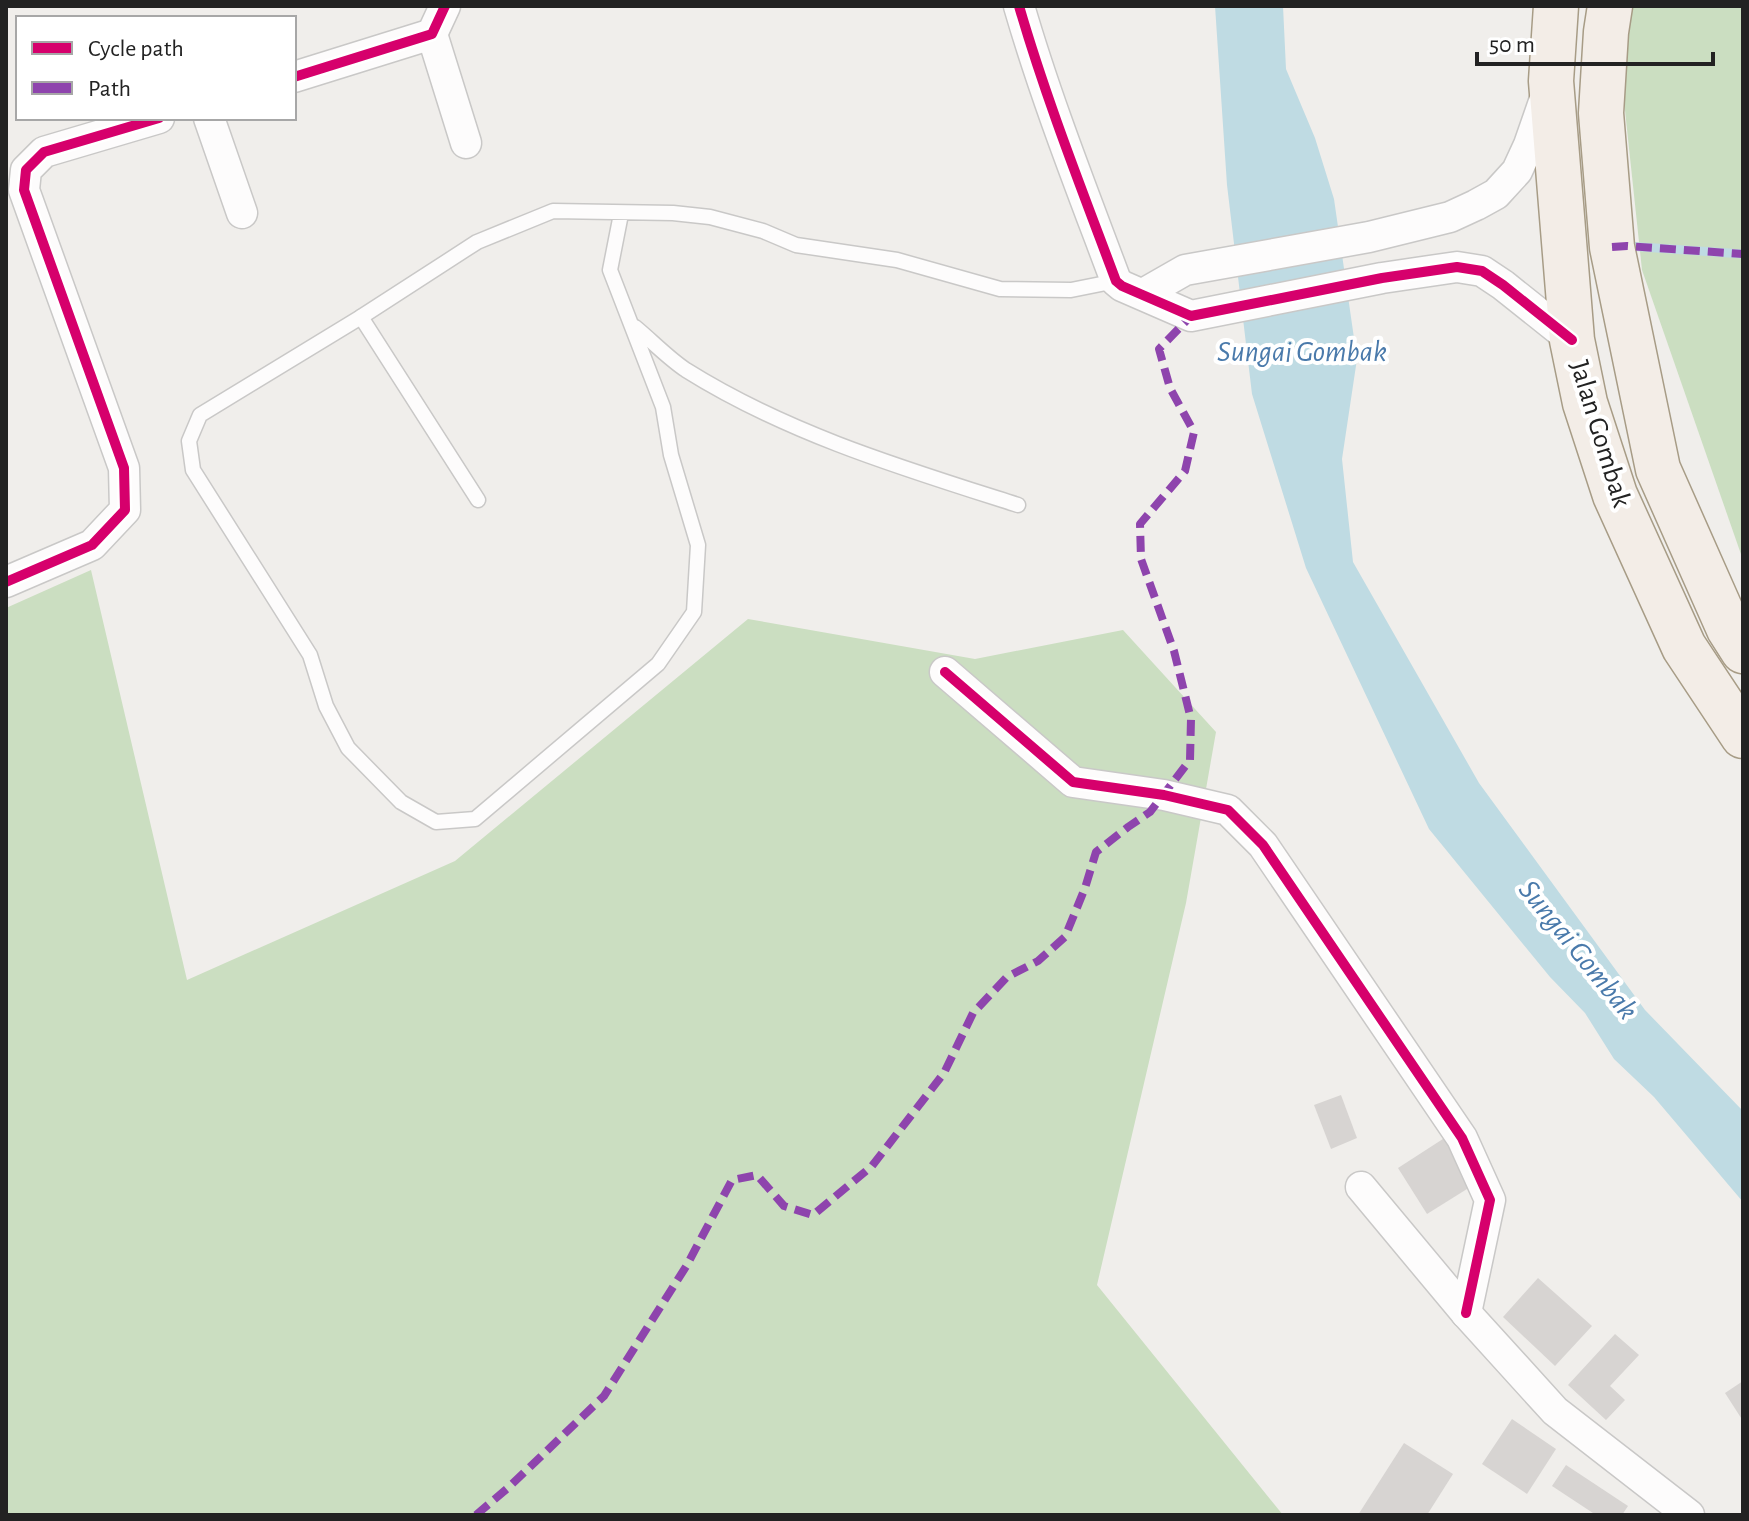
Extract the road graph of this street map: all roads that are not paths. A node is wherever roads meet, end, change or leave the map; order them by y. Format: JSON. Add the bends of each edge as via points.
{"nodes":[{"id":1,"x":445,"y":6,"type":"edge"},
{"id":2,"x":1019,"y":6,"type":"edge"},
{"id":3,"x":1556,"y":6,"type":"edge"},
{"id":4,"x":1610,"y":6,"type":"edge"},
{"id":5,"x":432,"y":34,"type":"junction"},
{"id":6,"x":296,"y":76,"type":"edge"},
{"id":7,"x":1551,"y":81,"type":"junction"},
{"id":8,"x":152,"y":120,"type":"edge"},
{"id":9,"x":210,"y":120,"type":"edge"},
{"id":10,"x":466,"y":143,"type":"dead end"},
{"id":11,"x":242,"y":213,"type":"dead end"},
{"id":12,"x":621,"y":214,"type":"junction"},
{"id":13,"x":1129,"y":287,"type":"junction"},
{"id":14,"x":361,"y":317,"type":"junction"},
{"id":15,"x":632,"y":324,"type":"junction"},
{"id":16,"x":1572,"y":340,"type":"junction"},
{"id":17,"x":478,"y":500,"type":"dead end"},
{"id":18,"x":1018,"y":505,"type":"dead end"},
{"id":19,"x":11,"y":571,"type":"edge"},
{"id":20,"x":1743,"y":651,"type":"edge"},
{"id":21,"x":945,"y":672,"type":"dead end"},
{"id":22,"x":1743,"y":736,"type":"edge"},
{"id":23,"x":1361,"y":1187,"type":"dead end"},
{"id":24,"x":1466,"y":1313,"type":"junction"},
{"id":25,"x":1689,"y":1515,"type":"edge"}],
"edges":[{"from":1,"to":5,"type":"street"},
{"from":2,"to":13,"type":"street","via":[[1033,55]]},
{"from":3,"to":7,"type":"main road","name":"Jalan Gombak"},
{"from":4,"to":20,"type":"main road","name":"Jalan Gombak","via":[[1601,113],[1612,247],[1658,469]]},
{"from":5,"to":6,"type":"street"},
{"from":5,"to":10,"type":"street"},
{"from":7,"to":13,"type":"street","via":[[1517,171],[1496,194],[1450,217],[1185,270]]},
{"from":7,"to":16,"type":"main road","name":"Jalan Gombak"},
{"from":8,"to":19,"type":"street","via":[[44,152],[26,170],[24,190],[124,468],[125,510],[92,545]]},
{"from":9,"to":11,"type":"street"},
{"from":12,"to":13,"type":"lane","via":[[710,217],[796,245],[897,260],[1000,289]]},
{"from":12,"to":14,"type":"lane","via":[[553,211],[514,226],[477,242]]},
{"from":12,"to":15,"type":"lane","via":[[610,270]]},
{"from":13,"to":16,"type":"street","via":[[1191,316],[1457,267],[1482,271]]},
{"from":14,"to":15,"type":"lane","via":[[200,415],[189,441],[193,470],[310,655],[326,706],[348,748],[401,802],[436,822],[475,819],[658,664],[694,612],[698,545],[671,455],[663,407]]},
{"from":14,"to":17,"type":"lane"},
{"from":15,"to":18,"type":"lane","via":[[684,369],[775,418],[899,468]]},
{"from":16,"to":22,"type":"main road","name":"Jalan Gombak","via":[[1585,403],[1615,495],[1684,647]]},
{"from":21,"to":24,"type":"street","via":[[1073,782],[1228,810],[1263,845],[1462,1138],[1490,1200]]},
{"from":23,"to":24,"type":"street"},
{"from":24,"to":25,"type":"street","via":[[1555,1411]]}]}
